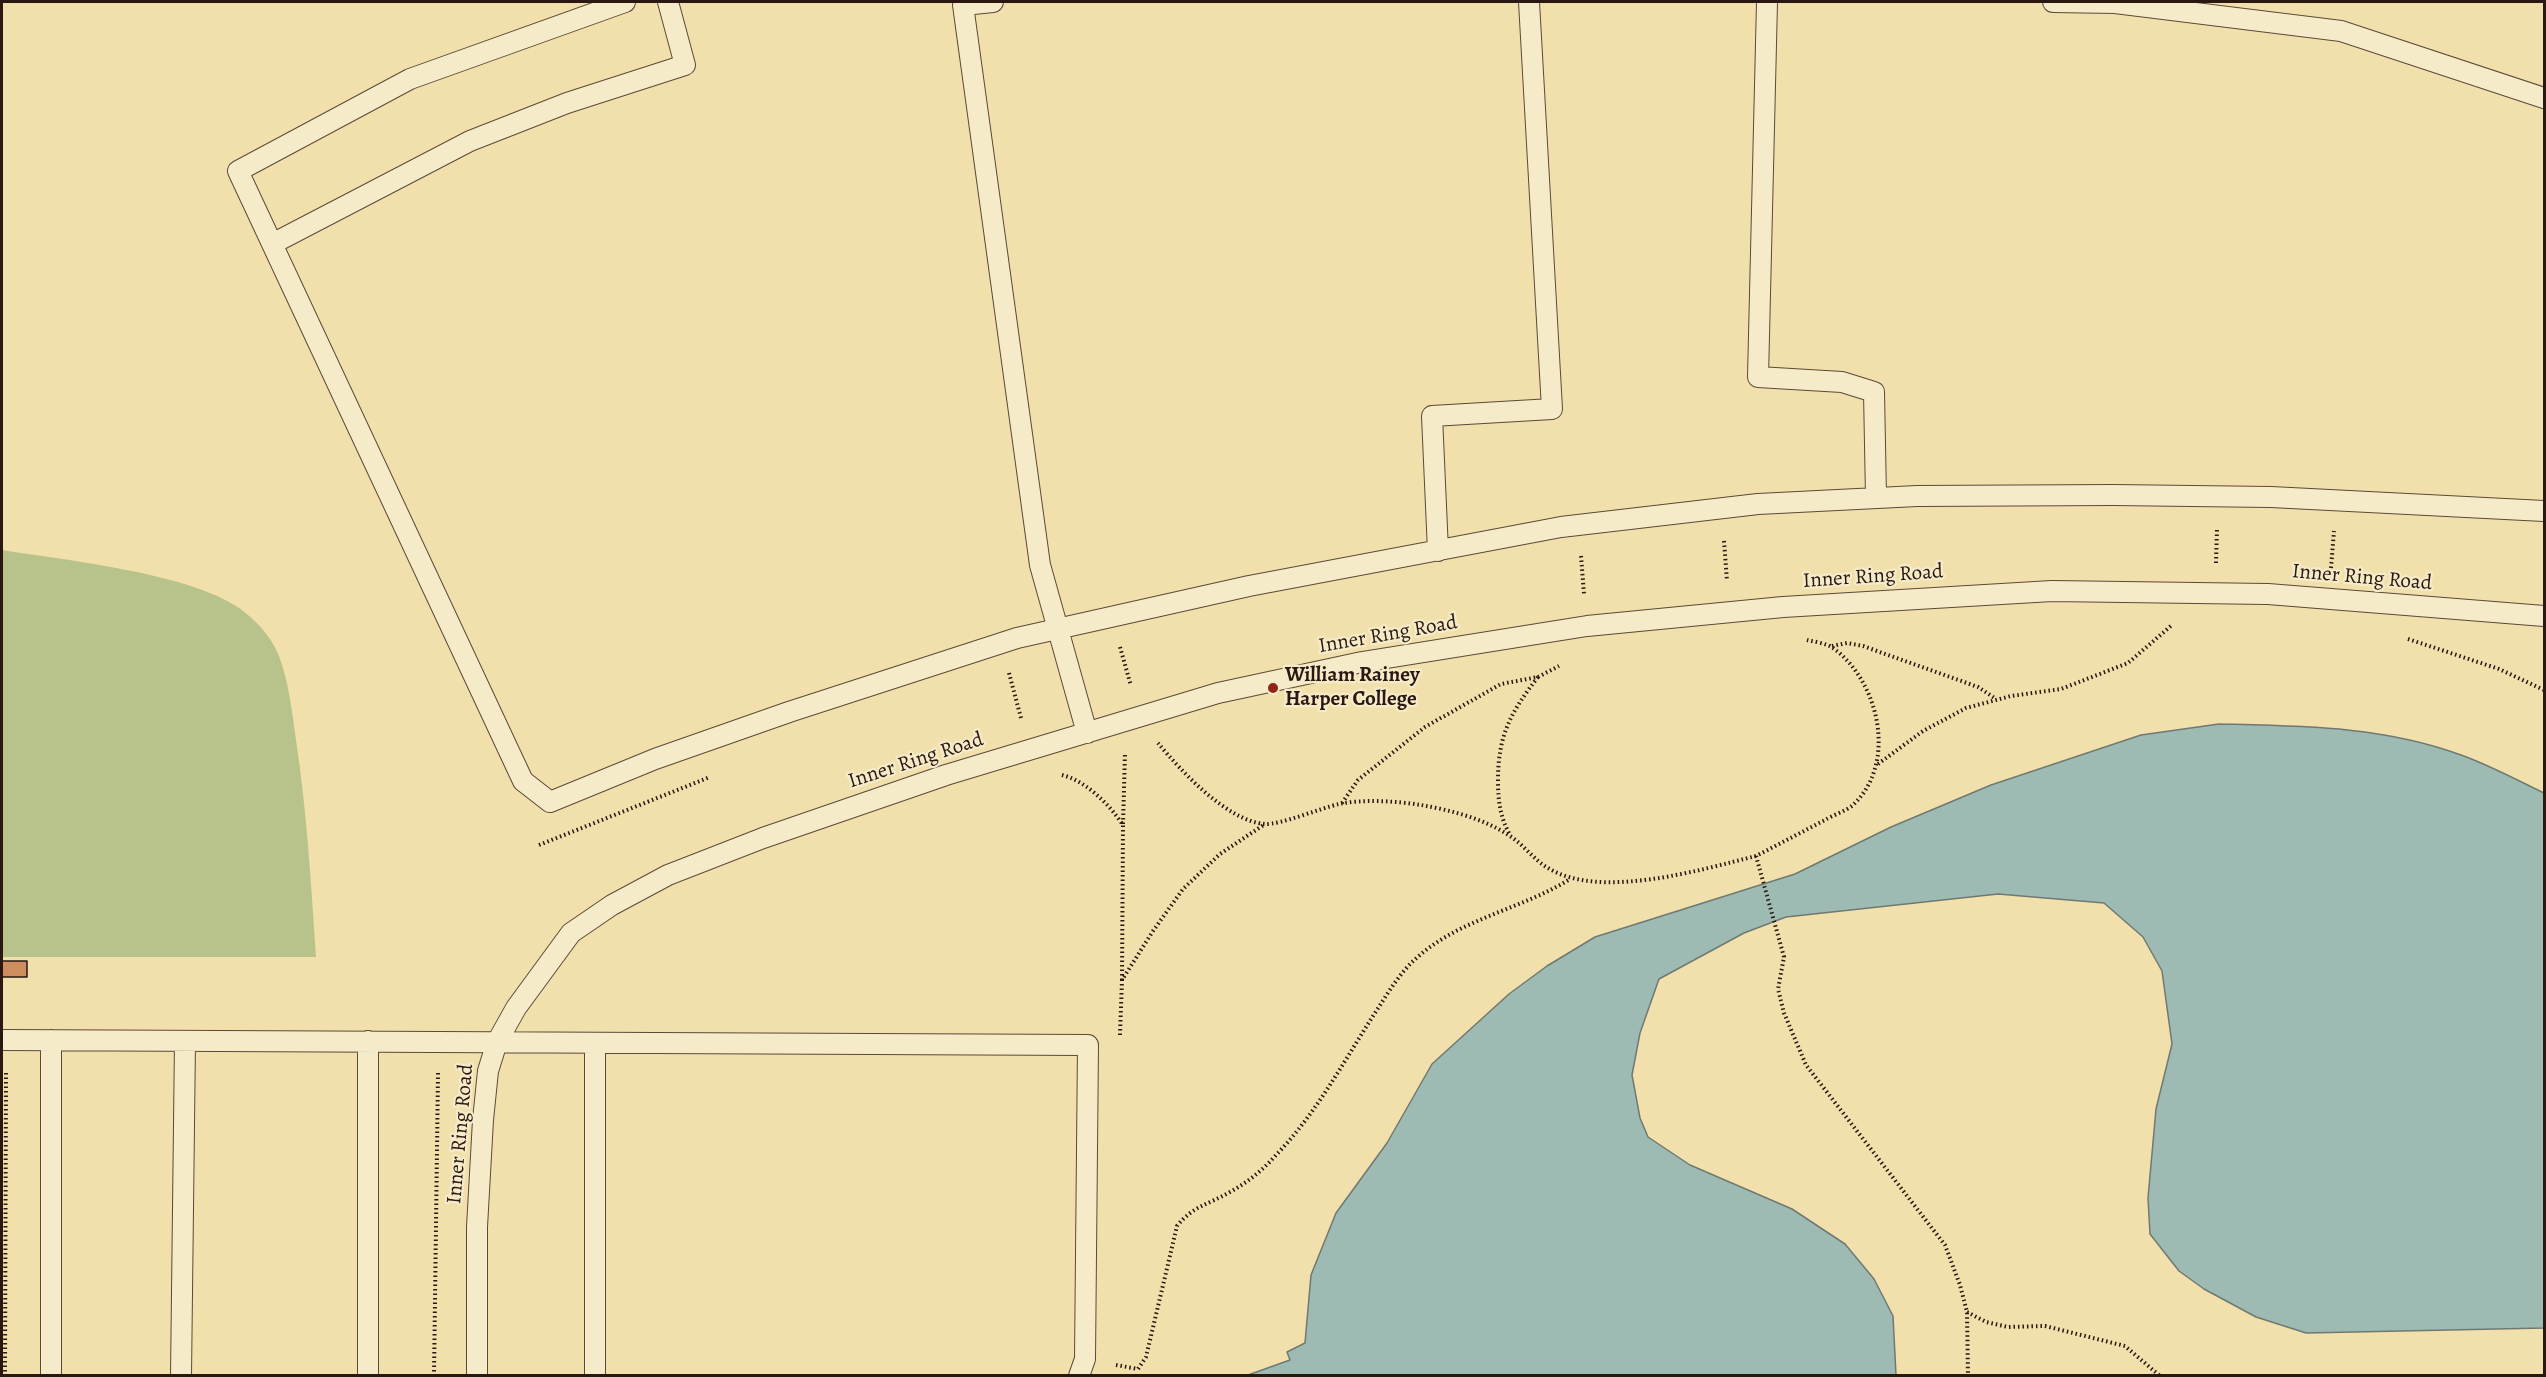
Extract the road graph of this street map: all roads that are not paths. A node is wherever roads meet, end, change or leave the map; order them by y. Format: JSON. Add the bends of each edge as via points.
{"nodes":[{"id":1,"x":625,"y":2,"type":"edge"},
{"id":2,"x":668,"y":2,"type":"edge"},
{"id":3,"x":993,"y":2,"type":"edge"},
{"id":4,"x":1529,"y":2,"type":"edge"},
{"id":5,"x":1767,"y":2,"type":"edge"},
{"id":6,"x":2053,"y":2,"type":"edge"},
{"id":7,"x":2544,"y":98,"type":"edge"},
{"id":8,"x":272,"y":244,"type":"junction"},
{"id":9,"x":1876,"y":497,"type":"junction"},
{"id":10,"x":2544,"y":511,"type":"edge"},
{"id":11,"x":1438,"y":551,"type":"junction"},
{"id":12,"x":2544,"y":616,"type":"edge"},
{"id":13,"x":1058,"y":628,"type":"junction"},
{"id":14,"x":1087,"y":733,"type":"junction"},
{"id":15,"x":2,"y":1040,"type":"edge"},
{"id":16,"x":51,"y":1040,"type":"junction"},
{"id":17,"x":184,"y":1041,"type":"junction"},
{"id":18,"x":368,"y":1041,"type":"junction"},
{"id":19,"x":497,"y":1042,"type":"junction"},
{"id":20,"x":595,"y":1043,"type":"junction"},
{"id":21,"x":51,"y":1376,"type":"edge"},
{"id":22,"x":181,"y":1376,"type":"edge"},
{"id":23,"x":368,"y":1376,"type":"edge"},
{"id":24,"x":477,"y":1376,"type":"edge"},
{"id":25,"x":595,"y":1376,"type":"edge"},
{"id":26,"x":1079,"y":1376,"type":"edge"}],
"edges":[{"from":1,"to":8,"type":"lane","via":[[410,79],[238,171]]},
{"from":2,"to":8,"type":"lane","via":[[685,65],[567,103],[470,141]]},
{"from":3,"to":13,"type":"lane","via":[[963,5],[1040,565]]},
{"from":4,"to":11,"type":"lane","via":[[1552,409],[1432,416]]},
{"from":5,"to":9,"type":"lane","via":[[1758,377],[1842,382],[1874,392]]},
{"from":6,"to":7,"type":"lane","via":[[2115,3],[2341,31]]},
{"from":8,"to":13,"type":"lane","via":[[523,780],[550,802],[655,759],[789,712]]},
{"from":9,"to":10,"type":"lane","via":[[2207,496]]},
{"from":9,"to":11,"type":"lane","via":[[1758,504],[1573,525]]},
{"from":11,"to":13,"type":"lane","via":[[1249,586]]},
{"from":12,"to":14,"type":"lane","name":"Inner Ring Road","via":[[2215,593],[2040,592],[1886,599],[1587,626],[1362,662],[1218,693]]},
{"from":13,"to":14,"type":"lane"},
{"from":14,"to":19,"type":"lane","name":"Inner Ring Road","via":[[946,775],[668,875],[571,933],[516,1008]]},
{"from":15,"to":16,"type":"lane"},
{"from":16,"to":17,"type":"lane"},
{"from":16,"to":21,"type":"lane"},
{"from":17,"to":18,"type":"lane"},
{"from":17,"to":22,"type":"lane"},
{"from":18,"to":19,"type":"lane"},
{"from":18,"to":23,"type":"lane"},
{"from":19,"to":20,"type":"lane"},
{"from":19,"to":24,"type":"lane","name":"Inner Ring Road","via":[[488,1071],[483,1120],[477,1227]]},
{"from":20,"to":25,"type":"lane"},
{"from":20,"to":26,"type":"lane","via":[[1088,1045],[1085,1359]]}]}
